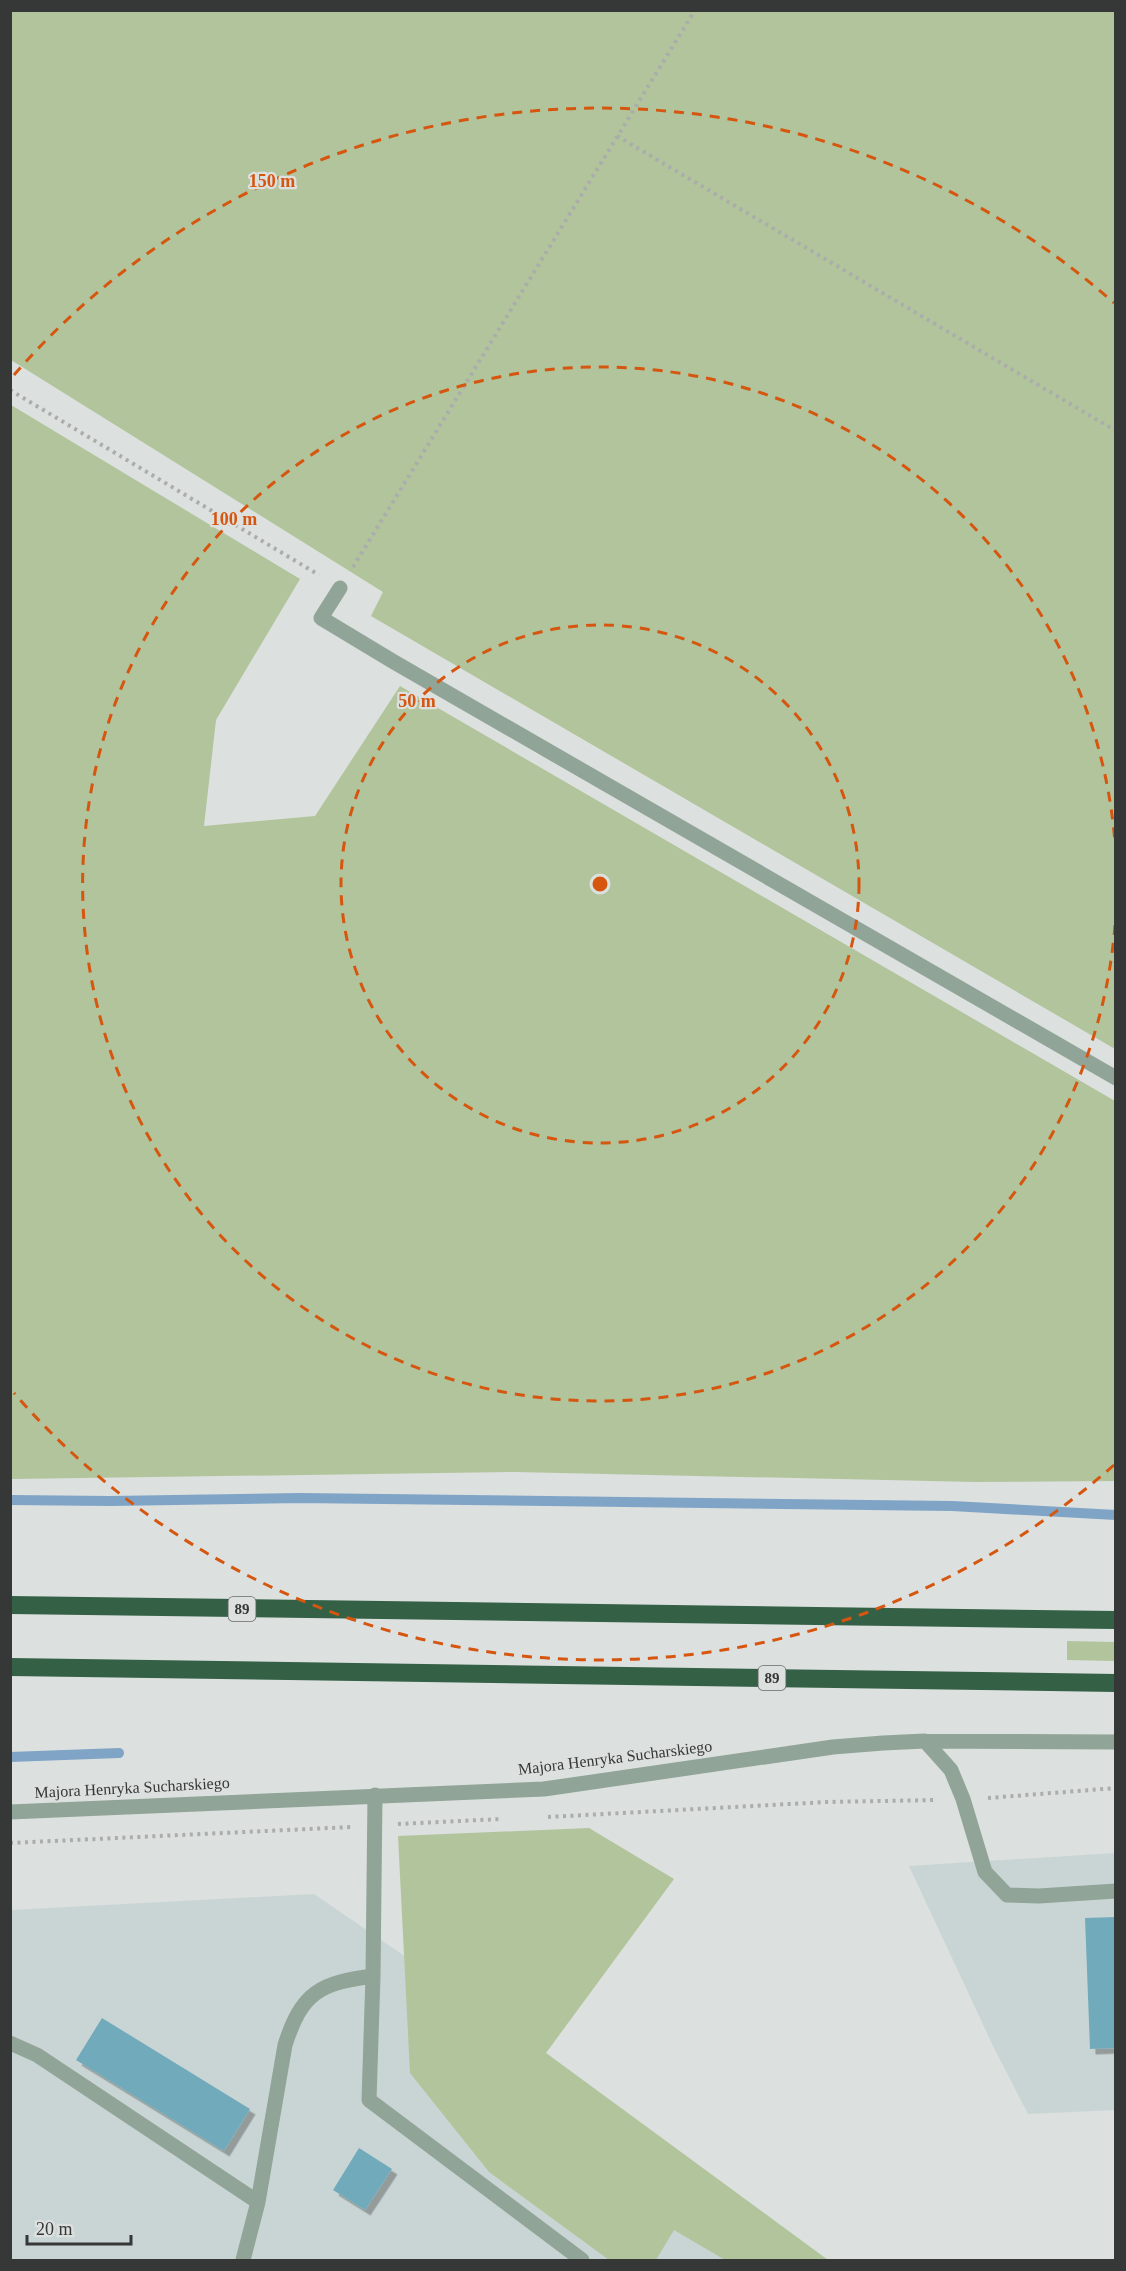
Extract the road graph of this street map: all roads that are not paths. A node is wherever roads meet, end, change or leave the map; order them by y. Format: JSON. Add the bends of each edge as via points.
{"nodes":[{"id":1,"x":340,"y":588,"type":"road end"},
{"id":2,"x":1116,"y":1078,"type":"edge"},
{"id":3,"x":10,"y":1605,"type":"edge"},
{"id":4,"x":1116,"y":1620,"type":"edge"},
{"id":5,"x":10,"y":1667,"type":"edge"},
{"id":6,"x":1116,"y":1683,"type":"edge"},
{"id":7,"x":925,"y":1741,"type":"junction"},
{"id":8,"x":1116,"y":1742,"type":"edge"},
{"id":9,"x":375,"y":1795,"type":"junction"},
{"id":10,"x":10,"y":1812,"type":"edge"},
{"id":11,"x":1116,"y":1891,"type":"edge"},
{"id":12,"x":373,"y":1976,"type":"junction"},
{"id":13,"x":10,"y":2043,"type":"edge"},
{"id":14,"x":258,"y":2202,"type":"junction"},
{"id":15,"x":243,"y":2260,"type":"edge"},
{"id":16,"x":582,"y":2260,"type":"edge"}],
"edges":[{"from":1,"to":2,"type":"street","via":[[321,618]]},
{"from":3,"to":4,"type":"highway","number":"89"},
{"from":5,"to":6,"type":"highway","number":"89"},
{"from":7,"to":8,"type":"street","name":"Majora Henryka Sucharskiego"},
{"from":7,"to":9,"type":"street","name":"Majora Henryka Sucharskiego","via":[[833,1747],[544,1789]]},
{"from":7,"to":11,"type":"street","via":[[951,1770],[985,1872],[1007,1895]]},
{"from":9,"to":10,"type":"street","name":"Majora Henryka Sucharskiego"},
{"from":9,"to":12,"type":"street"},
{"from":12,"to":14,"type":"street","via":[[324,1986],[306,2001],[292,2022]]},
{"from":12,"to":16,"type":"street","via":[[369,2100]]},
{"from":13,"to":14,"type":"street","via":[[37,2055]]},
{"from":14,"to":15,"type":"street"}]}
